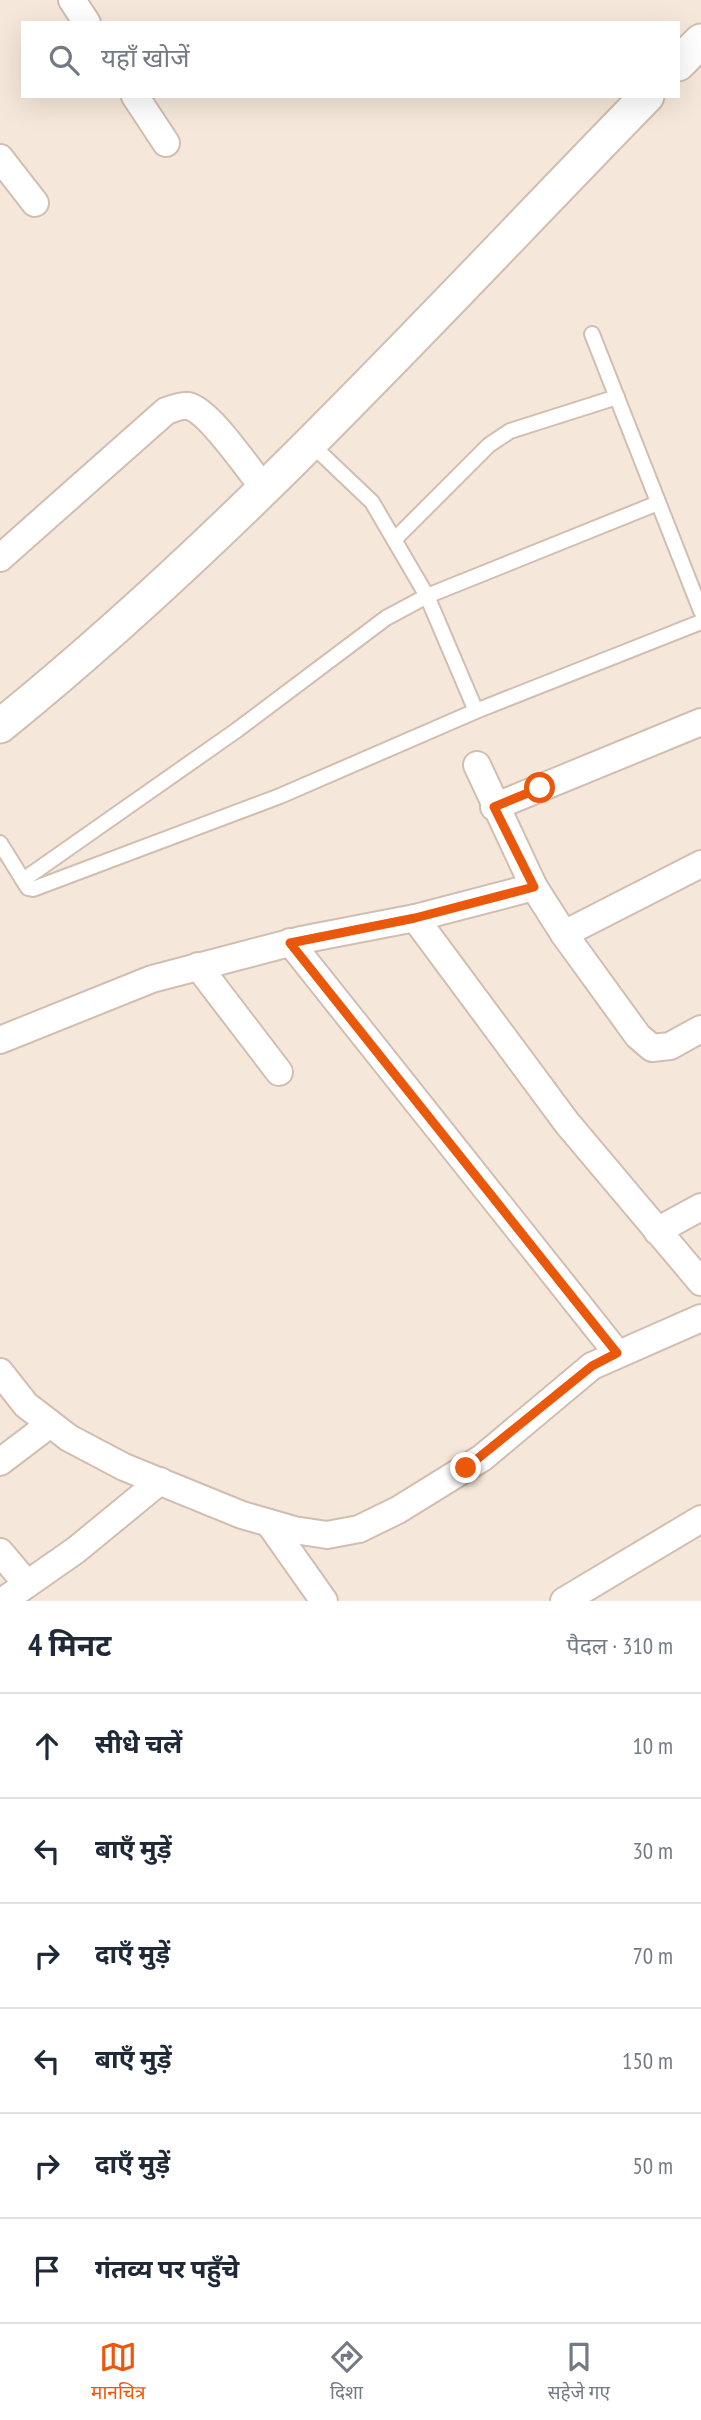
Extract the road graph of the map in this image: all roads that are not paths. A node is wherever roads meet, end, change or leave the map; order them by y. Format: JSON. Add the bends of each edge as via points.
{"nodes":[{"id":1,"x":72,"y":0,"type":"edge"},
{"id":2,"x":86,"y":21,"type":"edge"},
{"id":3,"x":701,"y":41,"type":"edge"},
{"id":4,"x":680,"y":62,"type":"edge"},
{"id":5,"x":136,"y":98,"type":"edge"},
{"id":6,"x":645,"y":98,"type":"edge"},
{"id":7,"x":166,"y":143,"type":"dead end"},
{"id":8,"x":0,"y":158,"type":"edge"},
{"id":9,"x":35,"y":203,"type":"dead end"},
{"id":10,"x":592,"y":334,"type":"dead end"},
{"id":11,"x":617,"y":397,"type":"junction"},
{"id":12,"x":309,"y":442,"type":"junction"},
{"id":13,"x":262,"y":487,"type":"junction"},
{"id":14,"x":658,"y":503,"type":"junction"},
{"id":15,"x":395,"y":539,"type":"junction"},
{"id":16,"x":0,"y":558,"type":"edge"},
{"id":17,"x":427,"y":596,"type":"junction"},
{"id":18,"x":701,"y":611,"type":"edge"},
{"id":19,"x":701,"y":622,"type":"edge"},
{"id":20,"x":476,"y":711,"type":"junction"},
{"id":21,"x":701,"y":722,"type":"edge"},
{"id":22,"x":0,"y":726,"type":"edge"},
{"id":23,"x":477,"y":765,"type":"dead end"},
{"id":24,"x":494,"y":807,"type":"junction"},
{"id":25,"x":0,"y":843,"type":"edge"},
{"id":26,"x":701,"y":864,"type":"edge"},
{"id":27,"x":23,"y":880,"type":"junction"},
{"id":28,"x":534,"y":887,"type":"junction"},
{"id":29,"x":415,"y":918,"type":"junction"},
{"id":30,"x":564,"y":934,"type":"junction"},
{"id":31,"x":290,"y":943,"type":"junction"},
{"id":32,"x":198,"y":966,"type":"junction"},
{"id":33,"x":701,"y":1029,"type":"edge"},
{"id":34,"x":0,"y":1040,"type":"edge"},
{"id":35,"x":279,"y":1072,"type":"dead end"},
{"id":36,"x":701,"y":1207,"type":"edge"},
{"id":37,"x":657,"y":1231,"type":"junction"},
{"id":38,"x":701,"y":1282,"type":"edge"},
{"id":39,"x":701,"y":1318,"type":"edge"},
{"id":40,"x":617,"y":1353,"type":"junction"},
{"id":41,"x":0,"y":1372,"type":"edge"},
{"id":42,"x":50,"y":1424,"type":"junction"},
{"id":43,"x":0,"y":1462,"type":"edge"},
{"id":44,"x":160,"y":1481,"type":"junction"},
{"id":45,"x":701,"y":1520,"type":"edge"},
{"id":46,"x":269,"y":1523,"type":"junction"},
{"id":47,"x":0,"y":1552,"type":"edge"},
{"id":48,"x":27,"y":1584,"type":"junction"},
{"id":49,"x":3,"y":1601,"type":"edge"},
{"id":50,"x":324,"y":1601,"type":"edge"},
{"id":51,"x":564,"y":1601,"type":"edge"}],
"edges":[{"from":1,"to":2,"type":"street"},
{"from":3,"to":4,"type":"street"},
{"from":5,"to":7,"type":"street"},
{"from":6,"to":12,"type":"street"},
{"from":8,"to":9,"type":"street"},
{"from":10,"to":11,"type":"lane"},
{"from":11,"to":14,"type":"lane"},
{"from":11,"to":15,"type":"lane","via":[[510,431],[489,445]]},
{"from":12,"to":13,"type":"street"},
{"from":12,"to":15,"type":"lane","via":[[372,502]]},
{"from":13,"to":16,"type":"street","via":[[202,412],[179,407],[166,411]]},
{"from":13,"to":22,"type":"street","via":[[133,612]]},
{"from":14,"to":17,"type":"lane"},
{"from":14,"to":18,"type":"lane"},
{"from":15,"to":17,"type":"lane"},
{"from":17,"to":20,"type":"lane"},
{"from":17,"to":27,"type":"lane","via":[[386,618],[237,730]]},
{"from":19,"to":20,"type":"lane"},
{"from":20,"to":27,"type":"lane","via":[[280,796],[33,889]]},
{"from":21,"to":24,"type":"street"},
{"from":23,"to":24,"type":"street"},
{"from":24,"to":28,"type":"street"},
{"from":25,"to":27,"type":"lane"},
{"from":26,"to":30,"type":"street"},
{"from":28,"to":29,"type":"street"},
{"from":28,"to":30,"type":"street"},
{"from":29,"to":31,"type":"street"},
{"from":29,"to":37,"type":"street","via":[[567,1123]]},
{"from":30,"to":33,"type":"street","via":[[638,1036],[652,1048],[670,1046]]},
{"from":31,"to":32,"type":"street"},
{"from":31,"to":40,"type":"street"},
{"from":32,"to":34,"type":"street","via":[[152,979]]},
{"from":32,"to":35,"type":"street"},
{"from":36,"to":37,"type":"street"},
{"from":37,"to":38,"type":"street"},
{"from":39,"to":40,"type":"street"},
{"from":40,"to":46,"type":"street","via":[[592,1366],[482,1458],[369,1524],[327,1535]]},
{"from":41,"to":42,"type":"street","via":[[26,1405]]},
{"from":42,"to":43,"type":"street"},
{"from":42,"to":44,"type":"street","via":[[69,1438]]},
{"from":44,"to":46,"type":"street"},
{"from":44,"to":48,"type":"street"},
{"from":45,"to":51,"type":"street"},
{"from":46,"to":50,"type":"street"},
{"from":47,"to":48,"type":"street"},
{"from":48,"to":49,"type":"street"}]}
